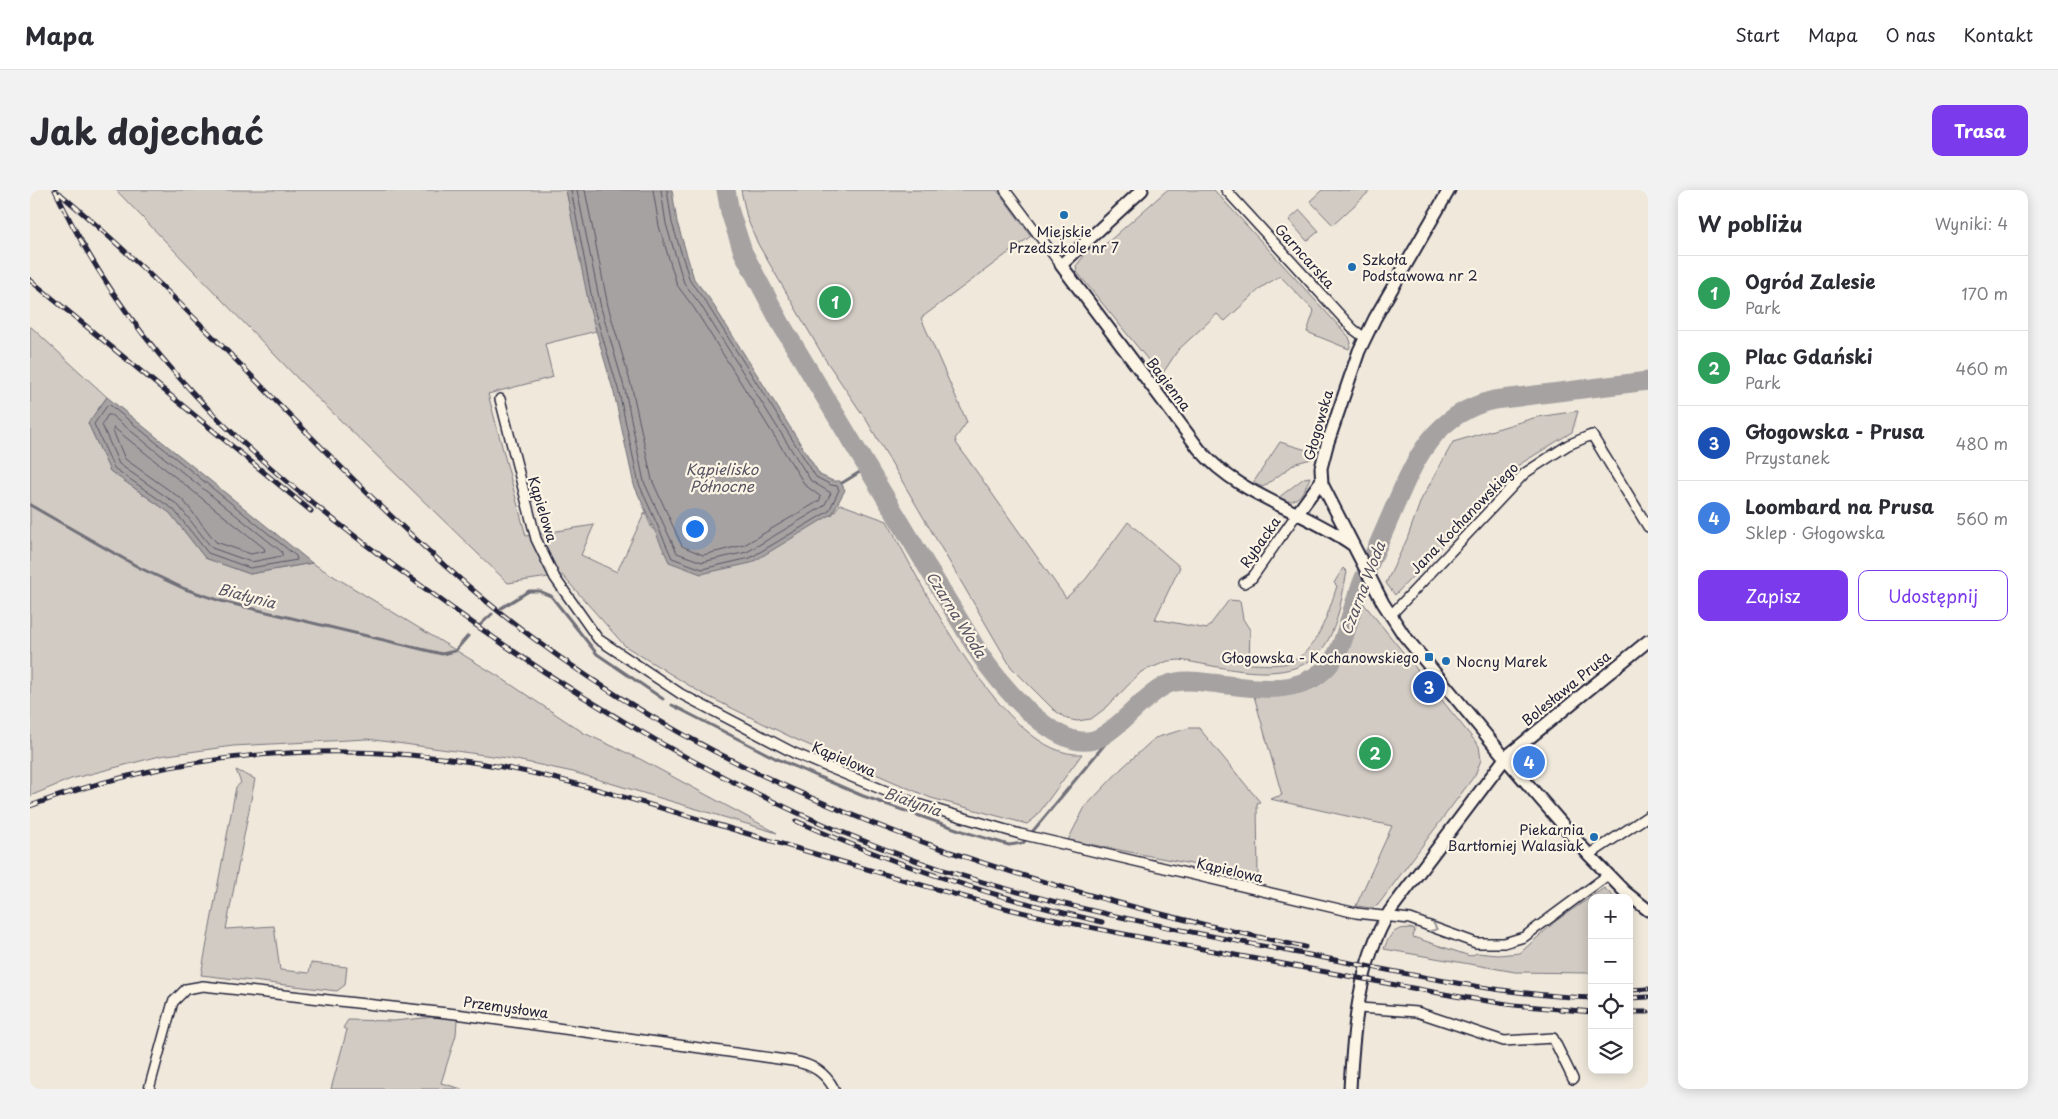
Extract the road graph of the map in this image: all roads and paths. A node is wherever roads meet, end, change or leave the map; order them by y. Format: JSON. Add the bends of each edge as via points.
{"nodes":[{"id":1,"x":1005,"y":190,"type":"edge"},
{"id":2,"x":1142,"y":190,"type":"edge"},
{"id":3,"x":1226,"y":190,"type":"edge"},
{"id":4,"x":1449,"y":190,"type":"edge"},
{"id":5,"x":1061,"y":265,"type":"junction"},
{"id":6,"x":1365,"y":338,"type":"junction"},
{"id":7,"x":500,"y":399,"type":"dead end"},
{"id":8,"x":1321,"y":481,"type":"junction"},
{"id":9,"x":1296,"y":514,"type":"junction"},
{"id":10,"x":1648,"y":527,"type":"edge"},
{"id":11,"x":1355,"y":547,"type":"junction"},
{"id":12,"x":1244,"y":583,"type":"dead end"},
{"id":13,"x":1390,"y":616,"type":"junction"},
{"id":14,"x":1648,"y":641,"type":"edge"},
{"id":15,"x":1505,"y":758,"type":"junction"},
{"id":16,"x":1648,"y":816,"type":"edge"},
{"id":17,"x":1589,"y":855,"type":"junction"},
{"id":18,"x":1608,"y":875,"type":"junction"},
{"id":19,"x":1648,"y":910,"type":"edge"},
{"id":20,"x":1387,"y":917,"type":"junction"},
{"id":21,"x":1359,"y":1008,"type":"junction"},
{"id":22,"x":1572,"y":1079,"type":"dead end"},
{"id":23,"x":149,"y":1089,"type":"edge"},
{"id":24,"x":834,"y":1089,"type":"edge"},
{"id":25,"x":1350,"y":1089,"type":"edge"}],
"edges":[{"from":1,"to":5,"type":"street","name":"Bagienna"},
{"from":2,"to":5,"type":"street"},
{"from":3,"to":6,"type":"street","name":"Garncarska","via":[[1353,329]]},
{"from":4,"to":6,"type":"street","name":"Głogowska"},
{"from":5,"to":9,"type":"street","name":"Bagienna","via":[[1208,459],[1238,484]]},
{"from":6,"to":8,"type":"street","name":"Głogowska","via":[[1331,429]]},
{"from":7,"to":20,"type":"street","name":"Kąpielowa","via":[[536,538],[555,578],[598,639],[680,694],[794,753],[918,804],[1036,838],[1356,913]]},
{"from":8,"to":9,"type":"street"},
{"from":8,"to":11,"type":"street","name":"Głogowska","via":[[1328,501]]},
{"from":9,"to":11,"type":"street","name":"Bagienna"},
{"from":9,"to":12,"type":"street","name":"Rybacka","via":[[1252,578]]},
{"from":10,"to":13,"type":"street","name":"Jana Kochanowskiego","via":[[1592,435],[1568,445],[1525,473]]},
{"from":11,"to":13,"type":"street","name":"Głogowska"},
{"from":13,"to":15,"type":"street","name":"Głogowska"},
{"from":14,"to":15,"type":"street","name":"Bolesława Prusa"},
{"from":15,"to":17,"type":"street","name":"Głogowska"},
{"from":15,"to":20,"type":"street","name":"Bolesława Prusa"},
{"from":16,"to":17,"type":"street"},
{"from":17,"to":18,"type":"street","name":"Głogowska"},
{"from":18,"to":19,"type":"street","name":"Głogowska"},
{"from":20,"to":18,"type":"street","name":"Kąpielowa","one_way":true,"via":[[1413,920],[1476,943],[1512,942],[1527,935]]},
{"from":20,"to":21,"type":"street","name":"Bolesława Prusa","via":[[1372,948]]},
{"from":21,"to":22,"type":"street","via":[[1417,1012],[1504,1041],[1553,1038]]},
{"from":21,"to":25,"type":"street","name":"Bolesława Prusa","via":[[1352,1044]]},
{"from":23,"to":24,"type":"street","name":"Przemysłowa","via":[[170,1010],[177,996],[189,987],[226,987],[456,1014],[786,1060],[816,1068]]}]}
